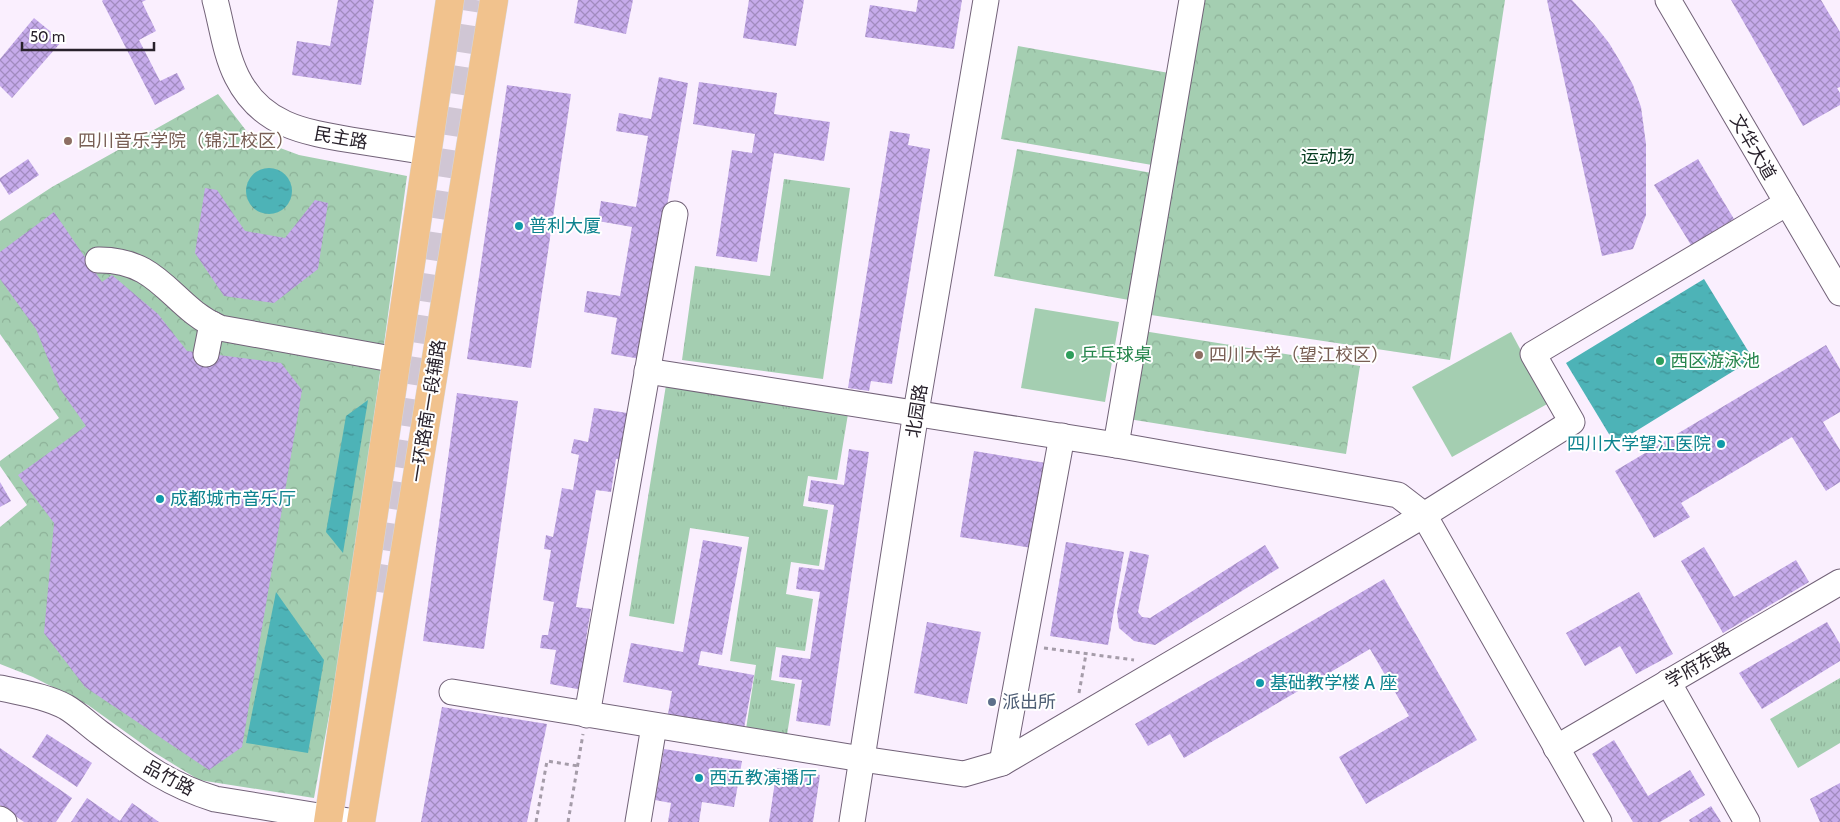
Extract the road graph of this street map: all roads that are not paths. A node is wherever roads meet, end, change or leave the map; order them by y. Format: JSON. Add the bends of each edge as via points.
{"nodes":[{"id":1,"x":215,"y":0,"type":"edge"},
{"id":2,"x":450,"y":0,"type":"edge"},
{"id":3,"x":494,"y":0,"type":"edge"},
{"id":4,"x":986,"y":0,"type":"edge"},
{"id":5,"x":1192,"y":0,"type":"edge"},
{"id":6,"x":1668,"y":0,"type":"edge"},
{"id":7,"x":427,"y":152,"type":"junction"},
{"id":8,"x":1786,"y":203,"type":"junction"},
{"id":9,"x":675,"y":214,"type":"dead end"},
{"id":10,"x":98,"y":260,"type":"dead end"},
{"id":11,"x":1840,"y":293,"type":"edge"},
{"id":12,"x":212,"y":324,"type":"junction"},
{"id":13,"x":206,"y":354,"type":"dead end"},
{"id":14,"x":397,"y":360,"type":"junction"},
{"id":15,"x":647,"y":371,"type":"junction"},
{"id":16,"x":916,"y":412,"type":"junction"},
{"id":17,"x":1062,"y":436,"type":"junction"},
{"id":18,"x":1116,"y":444,"type":"junction"},
{"id":19,"x":1424,"y":515,"type":"junction"},
{"id":20,"x":1838,"y":589,"type":"edge"},
{"id":21,"x":1668,"y":682,"type":"junction"},
{"id":22,"x":0,"y":688,"type":"edge"},
{"id":23,"x":452,"y":692,"type":"dead end"},
{"id":24,"x":587,"y":715,"type":"junction"},
{"id":25,"x":654,"y":726,"type":"junction"},
{"id":26,"x":1556,"y":748,"type":"junction"},
{"id":27,"x":862,"y":759,"type":"junction"},
{"id":28,"x":1002,"y":763,"type":"junction"},
{"id":29,"x":0,"y":820,"type":"edge"},
{"id":30,"x":329,"y":820,"type":"edge"},
{"id":31,"x":4,"y":822,"type":"edge"},
{"id":32,"x":356,"y":822,"type":"edge"},
{"id":33,"x":361,"y":822,"type":"edge"},
{"id":34,"x":638,"y":822,"type":"edge"},
{"id":35,"x":852,"y":822,"type":"edge"},
{"id":36,"x":1599,"y":822,"type":"edge"},
{"id":37,"x":1747,"y":822,"type":"edge"}],
"edges":[{"from":1,"to":7,"type":"street","name":"民主路","via":[[227,54],[237,77],[250,100],[269,116],[310,133]]},
{"from":2,"to":7,"type":"main road"},
{"from":3,"to":33,"type":"main road","name":"一环路南一段辅路"},
{"from":4,"to":16,"type":"street","name":"北园路"},
{"from":5,"to":18,"type":"street"},
{"from":6,"to":8,"type":"street","name":"文华大道"},
{"from":7,"to":14,"type":"main road"},
{"from":8,"to":11,"type":"street","name":"文华大道"},
{"from":8,"to":19,"type":"street","via":[[1533,354],[1572,422]]},
{"from":9,"to":15,"type":"street"},
{"from":10,"to":12,"type":"street","via":[[126,263],[145,270]]},
{"from":12,"to":13,"type":"street"},
{"from":12,"to":14,"type":"street"},
{"from":14,"to":30,"type":"main road"},
{"from":15,"to":16,"type":"street"},
{"from":15,"to":24,"type":"street"},
{"from":16,"to":17,"type":"street"},
{"from":16,"to":27,"type":"street","name":"北园路"},
{"from":17,"to":18,"type":"street"},
{"from":17,"to":28,"type":"street"},
{"from":18,"to":19,"type":"street","via":[[1398,495]]},
{"from":19,"to":26,"type":"street"},
{"from":19,"to":28,"type":"street"},
{"from":20,"to":21,"type":"street","name":"学府东路"},
{"from":21,"to":26,"type":"street","name":"学府东路"},
{"from":21,"to":37,"type":"street"},
{"from":22,"to":30,"type":"street","name":"品竹路","via":[[66,707],[151,771],[176,785],[215,799]]},
{"from":23,"to":24,"type":"street"},
{"from":24,"to":25,"type":"street"},
{"from":25,"to":27,"type":"street"},
{"from":25,"to":34,"type":"street"},
{"from":26,"to":36,"type":"street"},
{"from":27,"to":28,"type":"street","via":[[964,774]]},
{"from":27,"to":35,"type":"street","name":"北园路"},
{"from":29,"to":31,"type":"street"},
{"from":30,"to":32,"type":"street","name":"品竹路"}]}
